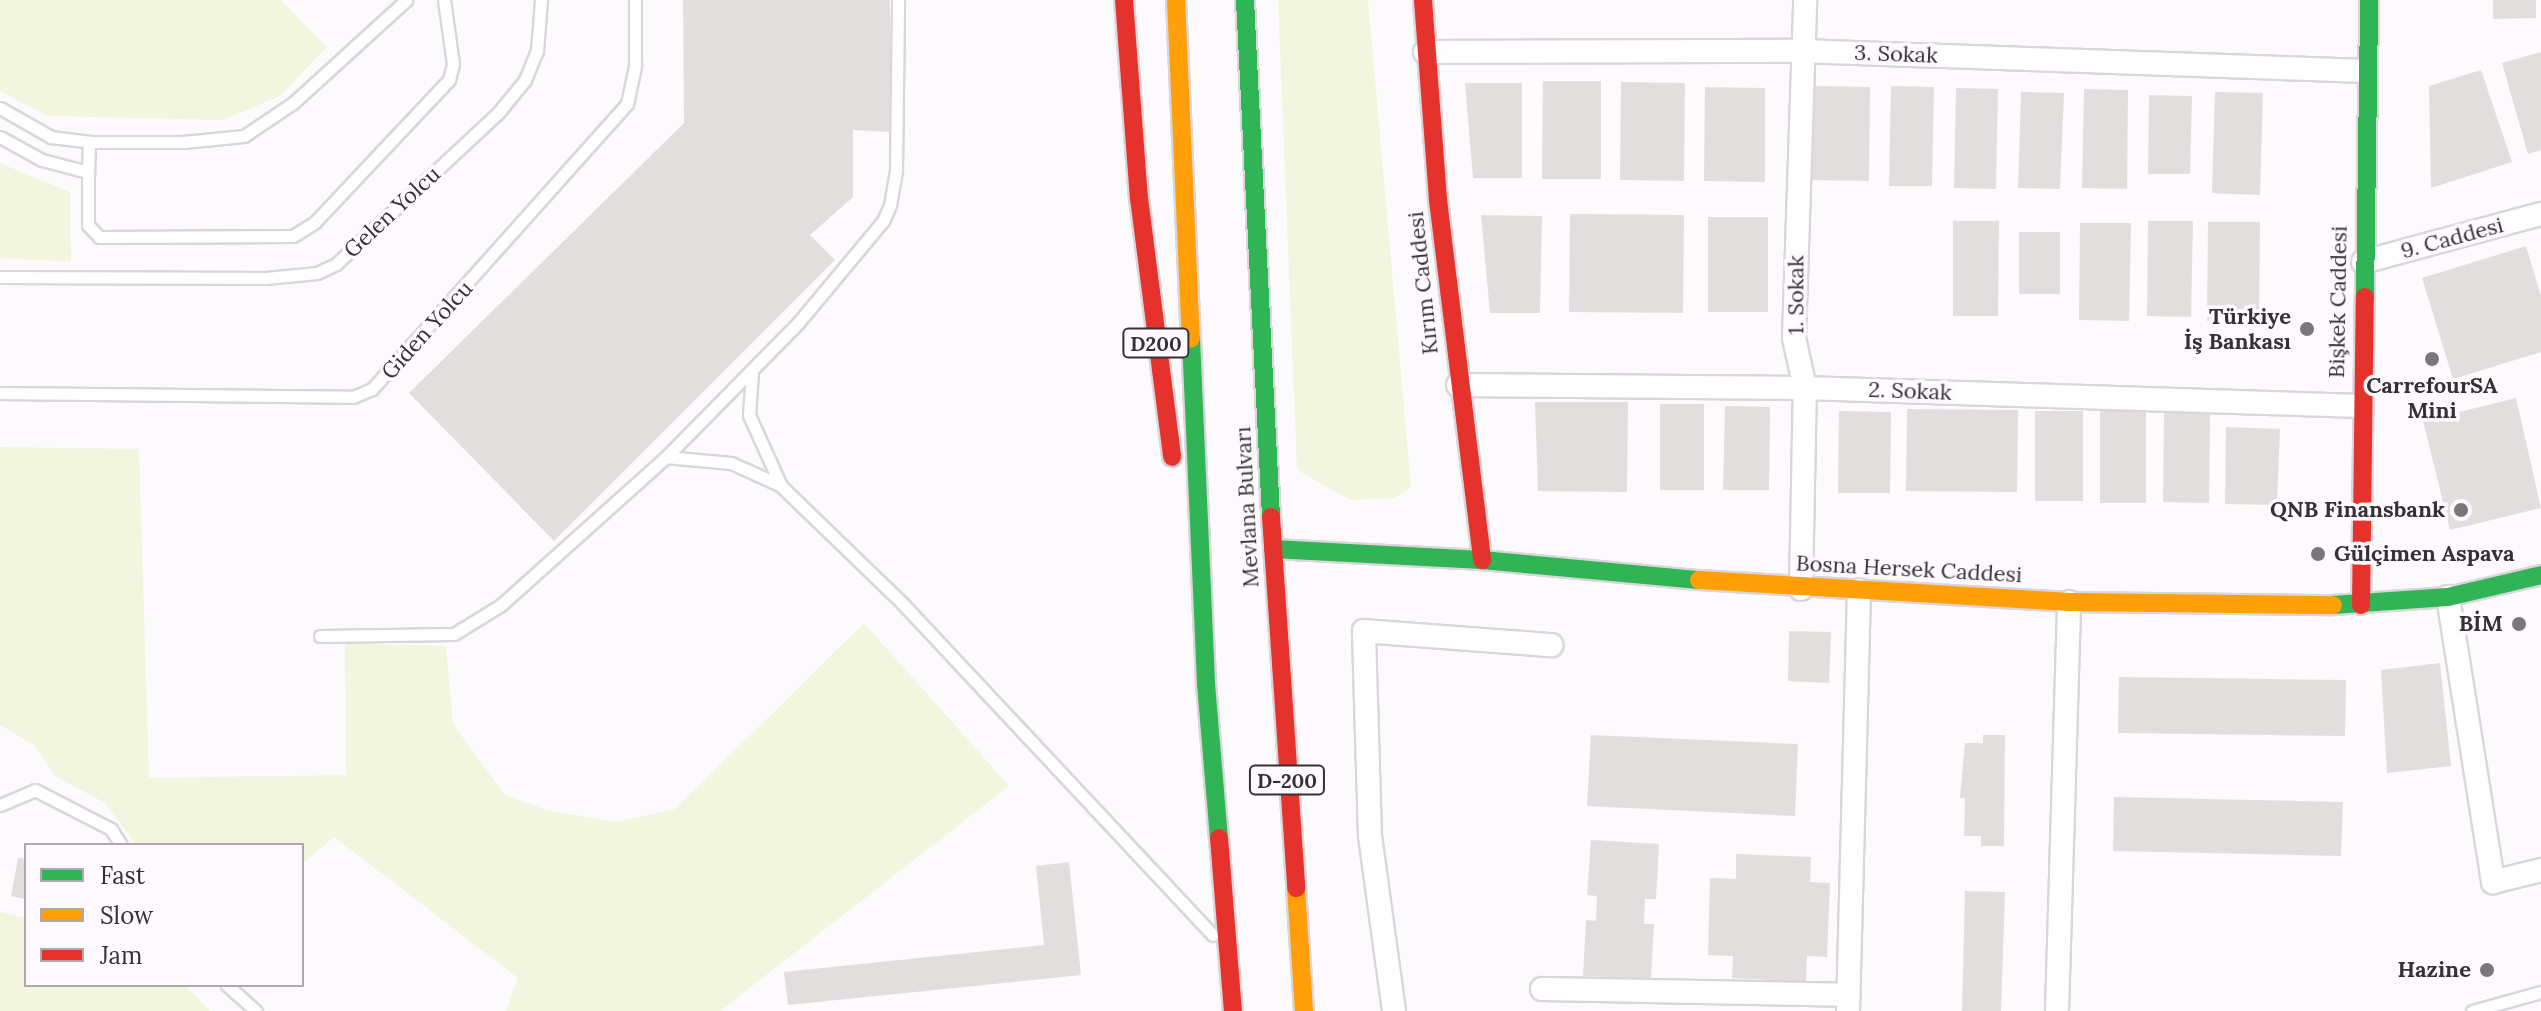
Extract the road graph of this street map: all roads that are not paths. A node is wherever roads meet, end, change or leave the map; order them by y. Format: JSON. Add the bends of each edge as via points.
{"nodes":[{"id":1,"x":406,"y":0,"type":"edge"},
{"id":2,"x":444,"y":0,"type":"edge"},
{"id":3,"x":541,"y":0,"type":"edge"},
{"id":4,"x":635,"y":0,"type":"edge"},
{"id":5,"x":898,"y":0,"type":"edge"},
{"id":6,"x":1124,"y":0,"type":"edge"},
{"id":7,"x":1176,"y":0,"type":"edge"},
{"id":8,"x":1245,"y":0,"type":"edge"},
{"id":9,"x":1423,"y":0,"type":"edge"},
{"id":10,"x":1805,"y":0,"type":"edge"},
{"id":11,"x":2369,"y":0,"type":"edge"},
{"id":12,"x":1801,"y":51,"type":"junction"},
{"id":13,"x":1425,"y":52,"type":"junction"},
{"id":14,"x":2366,"y":71,"type":"junction"},
{"id":15,"x":4,"y":113,"type":"edge"},
{"id":16,"x":0,"y":137,"type":"edge"},
{"id":17,"x":89,"y":142,"type":"junction"},
{"id":18,"x":88,"y":172,"type":"junction"},
{"id":19,"x":2541,"y":214,"type":"edge"},
{"id":20,"x":2363,"y":262,"type":"junction"},
{"id":21,"x":0,"y":277,"type":"edge"},
{"id":22,"x":752,"y":373,"type":"junction"},
{"id":23,"x":1458,"y":385,"type":"junction"},
{"id":24,"x":1805,"y":388,"type":"junction"},
{"id":25,"x":0,"y":393,"type":"edge"},
{"id":26,"x":2361,"y":406,"type":"junction"},
{"id":27,"x":666,"y":457,"type":"junction"},
{"id":28,"x":781,"y":486,"type":"junction"},
{"id":29,"x":1273,"y":549,"type":"junction"},
{"id":30,"x":1482,"y":560,"type":"junction"},
{"id":31,"x":2541,"y":575,"type":"edge"},
{"id":32,"x":1801,"y":589,"type":"junction"},
{"id":33,"x":1859,"y":590,"type":"junction"},
{"id":34,"x":2448,"y":597,"type":"junction"},
{"id":35,"x":2069,"y":602,"type":"junction"},
{"id":36,"x":2361,"y":605,"type":"junction"},
{"id":37,"x":320,"y":636,"type":"dead end"},
{"id":38,"x":1551,"y":645,"type":"dead end"},
{"id":39,"x":1206,"y":684,"type":"junction"},
{"id":40,"x":0,"y":805,"type":"edge"},
{"id":41,"x":120,"y":843,"type":"edge"},
{"id":42,"x":2541,"y":870,"type":"edge"},
{"id":43,"x":1227,"y":950,"type":"junction"},
{"id":44,"x":229,"y":987,"type":"edge"},
{"id":45,"x":1542,"y":989,"type":"dead end"},
{"id":46,"x":2541,"y":992,"type":"edge"},
{"id":47,"x":1848,"y":1003,"type":"edge"},
{"id":48,"x":256,"y":1011,"type":"edge"},
{"id":49,"x":1233,"y":1011,"type":"edge"},
{"id":50,"x":1304,"y":1011,"type":"edge"},
{"id":51,"x":1394,"y":1011,"type":"edge"},
{"id":52,"x":2057,"y":1011,"type":"edge"},
{"id":53,"x":2472,"y":1011,"type":"edge"}],
"edges":[{"from":1,"to":17,"type":"lane","via":[[293,103],[244,136]]},
{"from":2,"to":18,"type":"lane","via":[[453,64],[449,80],[315,222],[293,236],[109,241],[88,225]]},
{"from":3,"to":21,"type":"lane","name":"Gelen Yolcu","via":[[540,35],[525,80],[498,113],[336,264],[317,273],[266,278]]},
{"from":4,"to":25,"type":"lane","name":"Giden Yolcu","via":[[635,65],[627,104],[372,389],[353,397]]},
{"from":5,"to":22,"type":"lane","via":[[896,170],[890,205],[840,274]]},
{"from":6,"to":39,"type":"main road","number":"D200","via":[[1139,198]]},
{"from":7,"to":39,"type":"main road"},
{"from":8,"to":29,"type":"main road","name":"Mevlana Bulvarı"},
{"from":9,"to":13,"type":"main road","name":"Kırım Caddesi"},
{"from":10,"to":12,"type":"street","name":"1. Sokak"},
{"from":11,"to":14,"type":"main road","name":"Bişkek Caddesi"},
{"from":12,"to":13,"type":"street","name":"3. Sokak"},
{"from":12,"to":14,"type":"street","name":"3. Sokak"},
{"from":12,"to":24,"type":"street","name":"1. Sokak","via":[[1794,338]]},
{"from":13,"to":23,"type":"main road","name":"Kırım Caddesi"},
{"from":14,"to":20,"type":"main road","name":"Bişkek Caddesi"},
{"from":15,"to":17,"type":"lane","via":[[51,137]]},
{"from":16,"to":18,"type":"lane","via":[[42,160]]},
{"from":17,"to":18,"type":"lane"},
{"from":19,"to":20,"type":"street","name":"9. Caddesi"},
{"from":20,"to":26,"type":"main road","name":"Bişkek Caddesi"},
{"from":22,"to":27,"type":"lane"},
{"from":22,"to":28,"type":"lane","via":[[752,423]]},
{"from":23,"to":24,"type":"street","name":"2. Sokak"},
{"from":23,"to":30,"type":"main road","name":"Kırım Caddesi"},
{"from":24,"to":26,"type":"street","name":"2. Sokak"},
{"from":24,"to":32,"type":"street","name":"1. Sokak"},
{"from":26,"to":36,"type":"main road","name":"Bişkek Caddesi"},
{"from":27,"to":28,"type":"lane","via":[[731,463]]},
{"from":27,"to":37,"type":"lane","via":[[501,605],[454,634]]},
{"from":28,"to":43,"type":"lane","via":[[903,604]]},
{"from":29,"to":30,"type":"main road","name":"Bosna Hersek Caddesi"},
{"from":29,"to":50,"type":"main road","name":"Mevlana Bulvarı","number":"D-200"},
{"from":30,"to":32,"type":"main road","name":"Bosna Hersek Caddesi"},
{"from":31,"to":34,"type":"main road","name":"Bosna Hersek Caddesi"},
{"from":32,"to":33,"type":"main road","name":"Bosna Hersek Caddesi"},
{"from":33,"to":35,"type":"main road","name":"Bosna Hersek Caddesi"},
{"from":33,"to":47,"type":"street"},
{"from":34,"to":36,"type":"main road","name":"Bosna Hersek Caddesi"},
{"from":34,"to":42,"type":"street","via":[[2493,882]]},
{"from":35,"to":36,"type":"main road","name":"Bosna Hersek Caddesi"},
{"from":35,"to":52,"type":"street"},
{"from":38,"to":51,"type":"street","via":[[1364,631],[1370,836]]},
{"from":39,"to":43,"type":"main road","number":"D-200"},
{"from":40,"to":41,"type":"lane","via":[[35,790],[111,829]]},
{"from":43,"to":49,"type":"main road","number":"D-200"},
{"from":44,"to":48,"type":"lane"},
{"from":45,"to":47,"type":"street"},
{"from":46,"to":53,"type":"lane"}]}
